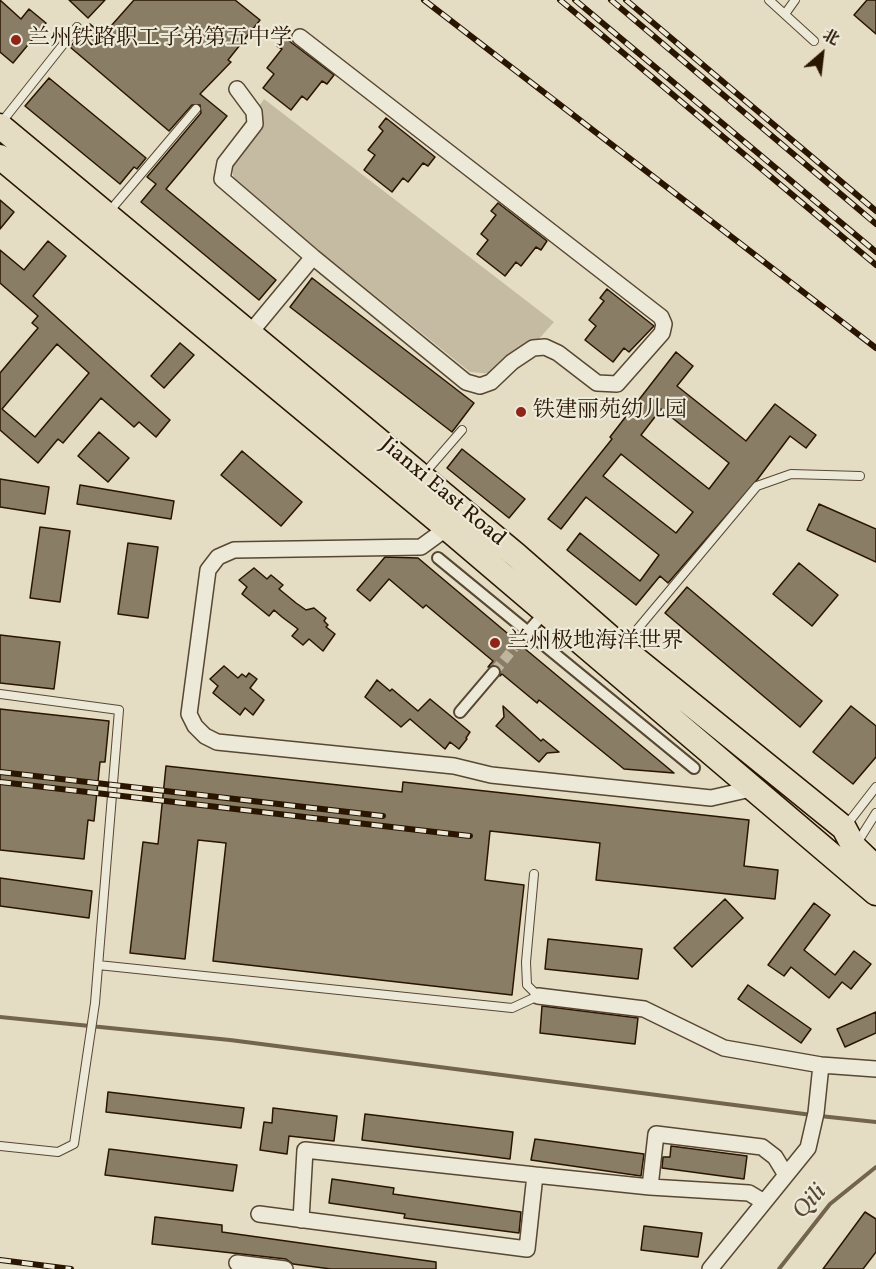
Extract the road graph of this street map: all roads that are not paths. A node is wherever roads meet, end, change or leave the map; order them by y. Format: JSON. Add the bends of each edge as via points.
{"nodes":[{"id":1,"x":769,"y":0,"type":"edge"},
{"id":2,"x":795,"y":0,"type":"edge"},
{"id":3,"x":785,"y":14,"type":"junction"},
{"id":4,"x":77,"y":27,"type":"dead end"},
{"id":5,"x":300,"y":37,"type":"dead end"},
{"id":6,"x":814,"y":40,"type":"dead end"},
{"id":7,"x":237,"y":89,"type":"dead end"},
{"id":8,"x":196,"y":109,"type":"dead end"},
{"id":9,"x":0,"y":125,"type":"edge"},
{"id":10,"x":0,"y":157,"type":"edge"},
{"id":11,"x":107,"y":214,"type":"junction"},
{"id":12,"x":313,"y":257,"type":"junction"},
{"id":13,"x":250,"y":333,"type":"junction"},
{"id":14,"x":462,"y":430,"type":"dead end"},
{"id":15,"x":422,"y":476,"type":"junction"},
{"id":16,"x":860,"y":476,"type":"dead end"},
{"id":17,"x":447,"y":528,"type":"junction"},
{"id":18,"x":438,"y":558,"type":"dead end"},
{"id":19,"x":546,"y":610,"type":"junction"},
{"id":20,"x":528,"y":632,"type":"junction"},
{"id":21,"x":518,"y":643,"type":"tunnel mouth"},
{"id":22,"x":622,"y":648,"type":"junction"},
{"id":23,"x":494,"y":672,"type":"tunnel mouth"},
{"id":24,"x":0,"y":694,"type":"edge"},
{"id":25,"x":460,"y":712,"type":"dead end"},
{"id":26,"x":694,"y":768,"type":"dead end"},
{"id":27,"x":876,"y":787,"type":"edge"},
{"id":28,"x":755,"y":788,"type":"junction"},
{"id":29,"x":876,"y":813,"type":"edge"},
{"id":30,"x":849,"y":838,"type":"junction"},
{"id":31,"x":876,"y":868,"type":"edge"},
{"id":32,"x":534,"y":874,"type":"dead end"},
{"id":33,"x":876,"y":893,"type":"edge"},
{"id":34,"x":98,"y":965,"type":"junction"},
{"id":35,"x":538,"y":996,"type":"junction"},
{"id":36,"x":876,"y":1068,"type":"edge"},
{"id":37,"x":821,"y":1071,"type":"junction"},
{"id":38,"x":0,"y":1146,"type":"edge"},
{"id":39,"x":786,"y":1174,"type":"junction"},
{"id":40,"x":535,"y":1175,"type":"junction"},
{"id":41,"x":650,"y":1187,"type":"junction"},
{"id":42,"x":764,"y":1203,"type":"junction"},
{"id":43,"x":259,"y":1214,"type":"dead end"},
{"id":44,"x":301,"y":1220,"type":"junction"},
{"id":45,"x":237,"y":1263,"type":"dead end"},
{"id":46,"x":285,"y":1269,"type":"edge"},
{"id":47,"x":710,"y":1269,"type":"edge"}],
"edges":[{"from":1,"to":3,"type":"lane"},
{"from":2,"to":3,"type":"lane"},
{"from":3,"to":6,"type":"lane"},
{"from":4,"to":9,"type":"lane"},
{"from":5,"to":12,"type":"street","via":[[661,317],[664,324],[662,333],[617,384],[597,383],[545,347],[533,348],[491,382],[480,386],[466,382]]},
{"from":7,"to":12,"type":"street","via":[[254,112],[255,124],[225,164],[222,179]]},
{"from":8,"to":11,"type":"lane"},
{"from":9,"to":11,"type":"highway","name":"Jianxi East Road"},
{"from":10,"to":17,"type":"highway","name":"Jianxi East Road"},
{"from":11,"to":13,"type":"highway","name":"Jianxi East Road"},
{"from":12,"to":13,"type":"street"},
{"from":13,"to":15,"type":"highway","name":"Jianxi East Road"},
{"from":14,"to":15,"type":"lane"},
{"from":15,"to":22,"type":"highway","name":"Jianxi East Road"},
{"from":16,"to":22,"type":"lane","via":[[791,474],[758,486]]},
{"from":17,"to":19,"type":"highway","name":"Jianxi East Road"},
{"from":17,"to":28,"type":"street","via":[[421,547],[234,550],[218,557],[208,570],[189,714],[195,726],[217,742],[454,766],[491,775],[711,798]]},
{"from":18,"to":20,"type":"street"},
{"from":19,"to":20,"type":"street"},
{"from":19,"to":28,"type":"highway","name":"Jianxi East Road"},
{"from":20,"to":21,"type":"street"},
{"from":20,"to":26,"type":"street"},
{"from":22,"to":30,"type":"highway","name":"Jianxi East Road"},
{"from":23,"to":25,"type":"street"},
{"from":24,"to":34,"type":"lane","via":[[119,710]]},
{"from":27,"to":30,"type":"lane"},
{"from":28,"to":33,"type":"highway","name":"Jianxi East Road"},
{"from":29,"to":30,"type":"lane"},
{"from":30,"to":31,"type":"highway","name":"Jianxi East Road"},
{"from":32,"to":35,"type":"lane","via":[[526,962],[527,985]]},
{"from":34,"to":35,"type":"lane","via":[[512,1008]]},
{"from":34,"to":38,"type":"lane","via":[[74,1144],[58,1152]]},
{"from":35,"to":37,"type":"street","via":[[644,1009],[724,1048]]},
{"from":36,"to":37,"type":"street"},
{"from":37,"to":39,"type":"street","via":[[808,1148]]},
{"from":39,"to":41,"type":"street","via":[[762,1147],[656,1134]]},
{"from":39,"to":42,"type":"street"},
{"from":40,"to":41,"type":"street"},
{"from":40,"to":44,"type":"street","via":[[305,1150]]},
{"from":40,"to":44,"type":"street","via":[[528,1249]]},
{"from":41,"to":42,"type":"street","via":[[749,1193]]},
{"from":42,"to":47,"type":"street"},
{"from":43,"to":44,"type":"street"},
{"from":45,"to":46,"type":"street"}]}
